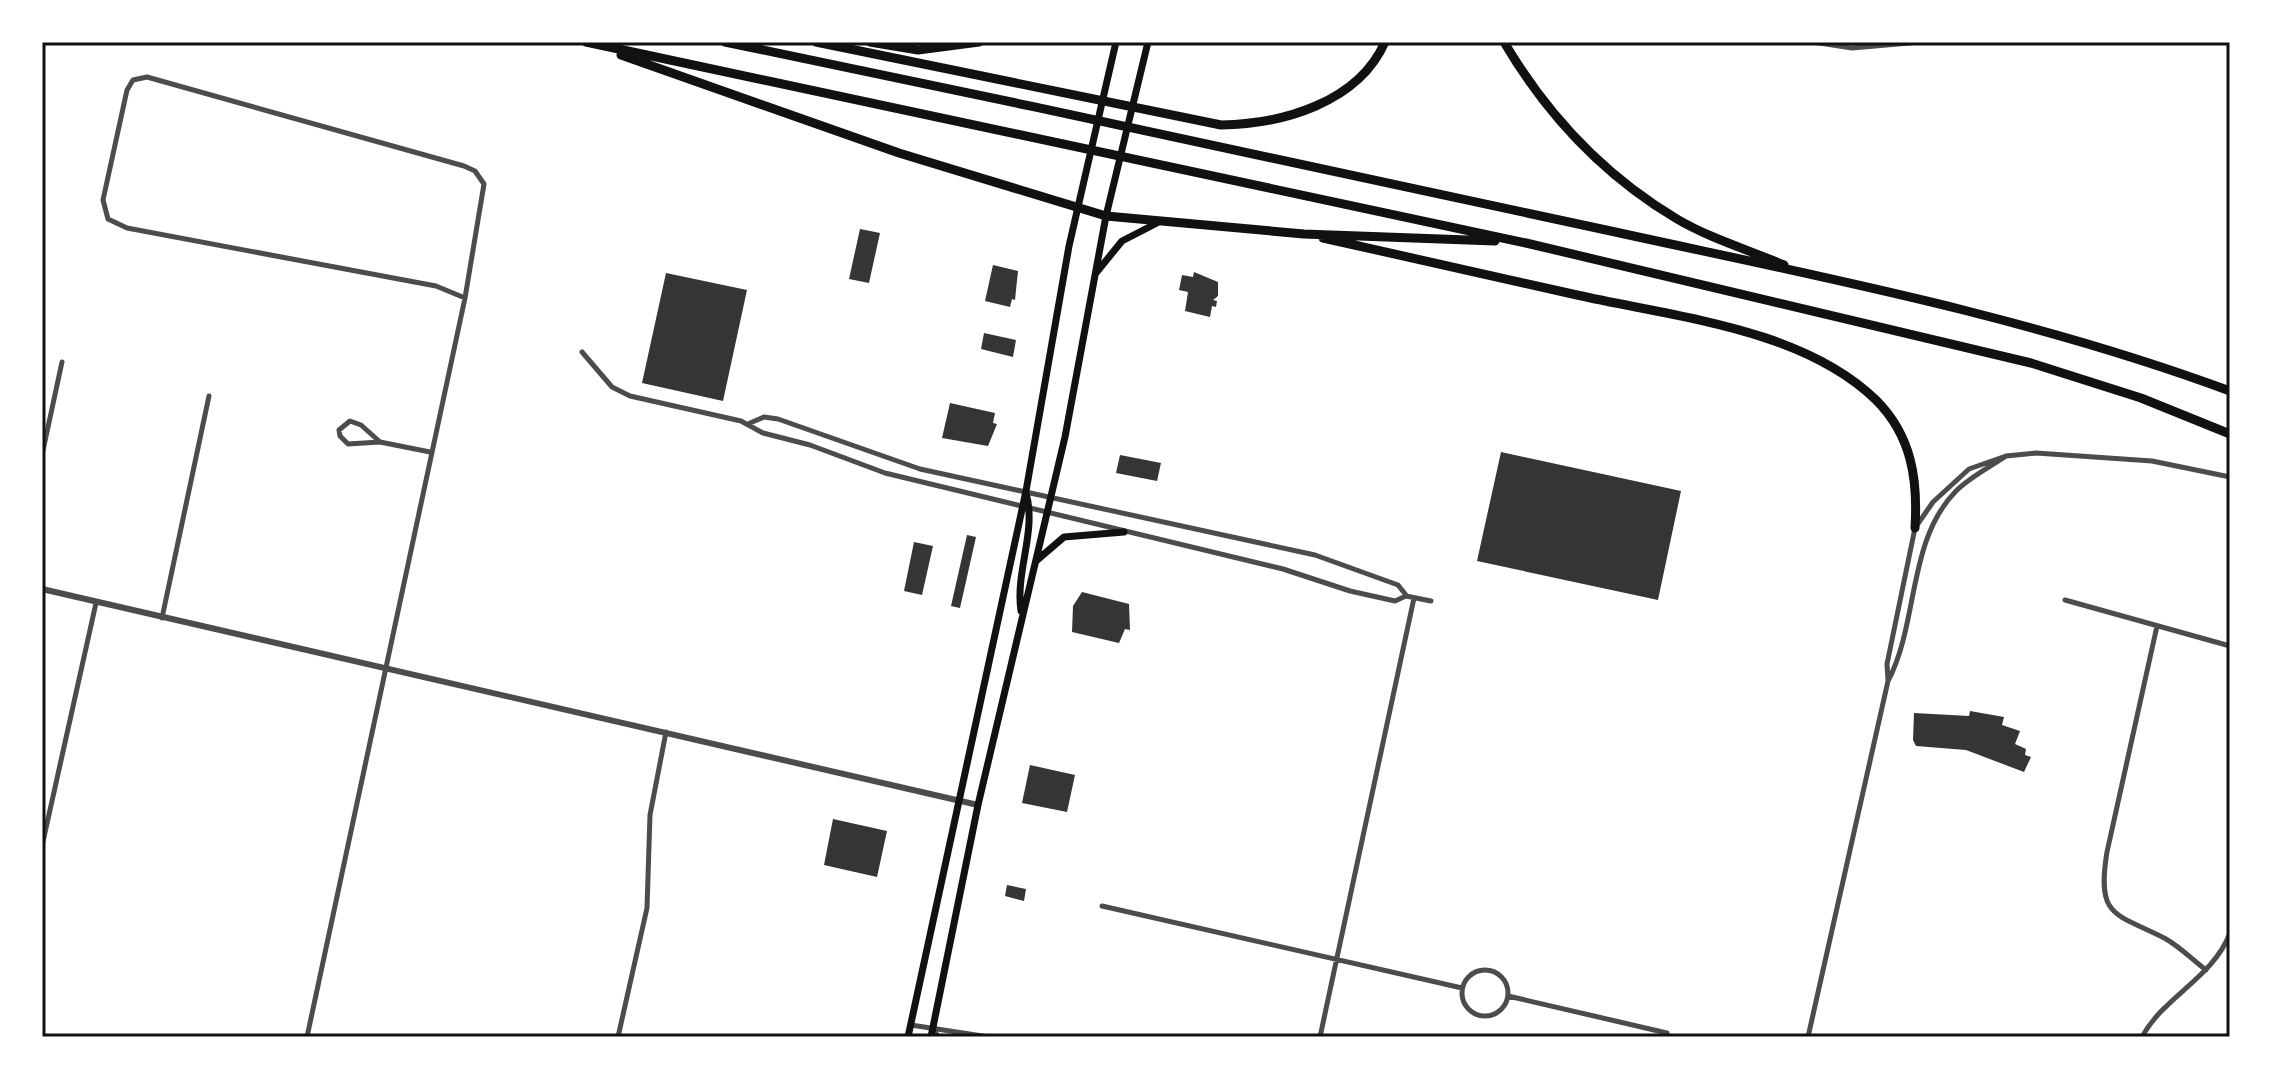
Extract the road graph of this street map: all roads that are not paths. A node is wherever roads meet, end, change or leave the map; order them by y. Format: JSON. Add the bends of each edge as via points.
{"nodes":[{"id":1,"x":586,"y":42,"type":"edge"},
{"id":2,"x":725,"y":42,"type":"edge"},
{"id":3,"x":816,"y":42,"type":"edge"},
{"id":4,"x":870,"y":42,"type":"edge"},
{"id":5,"x":979,"y":42,"type":"edge"},
{"id":6,"x":1116,"y":42,"type":"edge"},
{"id":7,"x":1148,"y":42,"type":"edge"},
{"id":8,"x":1385,"y":42,"type":"edge"},
{"id":9,"x":1504,"y":42,"type":"edge"},
{"id":10,"x":1813,"y":42,"type":"edge"},
{"id":11,"x":1921,"y":42,"type":"edge"},
{"id":12,"x":1079,"y":209,"type":"junction"},
{"id":13,"x":1106,"y":216,"type":"junction"},
{"id":14,"x":1157,"y":223,"type":"junction"},
{"id":15,"x":1304,"y":234,"type":"junction"},
{"id":16,"x":1526,"y":243,"type":"junction"},
{"id":17,"x":1805,"y":274,"type":"junction"},
{"id":18,"x":1093,"y":278,"type":"junction"},
{"id":19,"x":465,"y":298,"type":"junction"},
{"id":20,"x":582,"y":352,"type":"dead end"},
{"id":21,"x":62,"y":362,"type":"dead end"},
{"id":22,"x":2230,"y":391,"type":"edge"},
{"id":23,"x":209,"y":396,"type":"dead end"},
{"id":24,"x":749,"y":423,"type":"junction"},
{"id":25,"x":2230,"y":434,"type":"edge"},
{"id":26,"x":380,"y":442,"type":"junction"},
{"id":27,"x":430,"y":452,"type":"junction"},
{"id":28,"x":42,"y":455,"type":"edge"},
{"id":29,"x":2006,"y":456,"type":"junction"},
{"id":30,"x":2230,"y":477,"type":"edge"},
{"id":31,"x":1026,"y":491,"type":"junction"},
{"id":32,"x":1049,"y":495,"type":"junction"},
{"id":33,"x":1026,"y":506,"type":"junction"},
{"id":34,"x":1046,"y":511,"type":"junction"},
{"id":35,"x":1915,"y":528,"type":"junction"},
{"id":36,"x":1124,"y":532,"type":"junction"},
{"id":37,"x":1034,"y":562,"type":"junction"},
{"id":38,"x":42,"y":589,"type":"edge"},
{"id":39,"x":1406,"y":596,"type":"junction"},
{"id":40,"x":1414,"y":598,"type":"junction"},
{"id":41,"x":2065,"y":600,"type":"dead end"},
{"id":42,"x":1431,"y":601,"type":"dead end"},
{"id":43,"x":96,"y":603,"type":"junction"},
{"id":44,"x":1022,"y":617,"type":"junction"},
{"id":45,"x":161,"y":619,"type":"junction"},
{"id":46,"x":2157,"y":626,"type":"junction"},
{"id":47,"x":2230,"y":646,"type":"edge"},
{"id":48,"x":387,"y":667,"type":"junction"},
{"id":49,"x":1888,"y":681,"type":"junction"},
{"id":50,"x":666,"y":732,"type":"junction"},
{"id":51,"x":960,"y":801,"type":"junction"},
{"id":52,"x":978,"y":805,"type":"junction"},
{"id":53,"x":42,"y":846,"type":"edge"},
{"id":54,"x":1102,"y":906,"type":"dead end"},
{"id":55,"x":2230,"y":933,"type":"edge"},
{"id":56,"x":1337,"y":960,"type":"junction"},
{"id":57,"x":2206,"y":970,"type":"junction"},
{"id":58,"x":1462,"y":988,"type":"junction"},
{"id":59,"x":1508,"y":996,"type":"junction"},
{"id":60,"x":911,"y":1025,"type":"junction"},
{"id":61,"x":934,"y":1035,"type":"edge"},
{"id":62,"x":307,"y":1037,"type":"edge"},
{"id":63,"x":618,"y":1037,"type":"edge"},
{"id":64,"x":908,"y":1037,"type":"edge"},
{"id":65,"x":989,"y":1037,"type":"edge"},
{"id":66,"x":1320,"y":1037,"type":"edge"},
{"id":67,"x":1666,"y":1037,"type":"edge"},
{"id":68,"x":1808,"y":1037,"type":"edge"},
{"id":69,"x":2142,"y":1037,"type":"edge"}],
"edges":[{"from":1,"to":12,"type":"highway","via":[[899,153]]},
{"from":1,"to":16,"type":"highway"},
{"from":2,"to":17,"type":"highway"},
{"from":3,"to":8,"type":"highway","via":[[1221,125],[1251,125],[1328,100],[1366,71]]},
{"from":4,"to":5,"type":"highway","via":[[918,50]]},
{"from":6,"to":12,"type":"main road"},
{"from":7,"to":13,"type":"main road"},
{"from":9,"to":17,"type":"highway","via":[[1555,118],[1595,160],[1635,191],[1679,220]]},
{"from":10,"to":11,"type":"street","via":[[1852,48]]},
{"from":12,"to":13,"type":"highway"},
{"from":12,"to":31,"type":"main road"},
{"from":13,"to":14,"type":"highway"},
{"from":13,"to":18,"type":"main road"},
{"from":14,"to":15,"type":"highway"},
{"from":14,"to":18,"type":"main road","via":[[1122,241]]},
{"from":15,"to":16,"type":"highway"},
{"from":15,"to":35,"type":"highway","via":[[1757,335],[1813,357],[1876,400],[1906,441],[1917,489]]},
{"from":16,"to":25,"type":"highway","via":[[2031,363]]},
{"from":17,"to":22,"type":"highway","via":[[1975,311]]},
{"from":18,"to":32,"type":"main road","via":[[1065,437]]},
{"from":19,"to":19,"type":"street","via":[[484,195],[481,177],[464,166],[147,77],[133,80],[103,200],[108,219],[127,228],[436,286]]},
{"from":19,"to":27,"type":"street"},
{"from":20,"to":24,"type":"street","via":[[612,387],[630,396]]},
{"from":21,"to":28,"type":"street"},
{"from":23,"to":45,"type":"street"},
{"from":24,"to":31,"type":"street","via":[[778,419],[892,461]]},
{"from":24,"to":33,"type":"street","via":[[763,433],[885,473]]},
{"from":26,"to":26,"type":"street","via":[[350,421],[339,430],[348,444]]},
{"from":26,"to":27,"type":"street"},
{"from":27,"to":48,"type":"street"},
{"from":29,"to":30,"type":"street","via":[[2036,453],[2152,461]]},
{"from":29,"to":35,"type":"street","via":[[1985,461],[1953,481]]},
{"from":29,"to":49,"type":"street","via":[[1957,490],[1929,535],[1900,659]]},
{"from":31,"to":32,"type":"street"},
{"from":31,"to":33,"type":"main road"},
{"from":32,"to":34,"type":"main road"},
{"from":32,"to":39,"type":"street","via":[[1315,555],[1398,585]]},
{"from":33,"to":34,"type":"street"},
{"from":33,"to":44,"type":"main road","via":[[1018,594]]},
{"from":33,"to":51,"type":"main road"},
{"from":34,"to":36,"type":"street"},
{"from":34,"to":37,"type":"main road"},
{"from":35,"to":49,"type":"street"},
{"from":36,"to":37,"type":"main road","via":[[1064,537]]},
{"from":36,"to":39,"type":"street","via":[[1395,601]]},
{"from":37,"to":44,"type":"main road"},
{"from":38,"to":43,"type":"street"},
{"from":39,"to":40,"type":"street"},
{"from":40,"to":42,"type":"street"},
{"from":40,"to":56,"type":"street"},
{"from":41,"to":46,"type":"street"},
{"from":43,"to":45,"type":"street"},
{"from":43,"to":53,"type":"street"},
{"from":44,"to":52,"type":"main road"},
{"from":45,"to":48,"type":"street"},
{"from":46,"to":47,"type":"street"},
{"from":46,"to":57,"type":"street","via":[[2103,877],[2106,900],[2120,919],[2165,939]]},
{"from":48,"to":50,"type":"street"},
{"from":48,"to":62,"type":"street"},
{"from":49,"to":68,"type":"street"},
{"from":50,"to":51,"type":"street"},
{"from":50,"to":63,"type":"street","via":[[650,815],[647,908]]},
{"from":51,"to":52,"type":"street"},
{"from":51,"to":60,"type":"main road"},
{"from":52,"to":61,"type":"main road"},
{"from":54,"to":56,"type":"street"},
{"from":55,"to":57,"type":"street"},
{"from":56,"to":58,"type":"street"},
{"from":56,"to":66,"type":"street"},
{"from":57,"to":69,"type":"street","via":[[2162,1009]]},
{"from":58,"to":59,"type":"street","via":[[1475,972],[1490,970],[1503,978]]},
{"from":58,"to":59,"type":"street","via":[[1466,1006],[1481,1016],[1499,1012]]},
{"from":59,"to":67,"type":"street","via":[[1667,1033]]},
{"from":60,"to":61,"type":"street"},
{"from":60,"to":64,"type":"main road"},
{"from":61,"to":65,"type":"street","via":[[942,1027]]}]}
